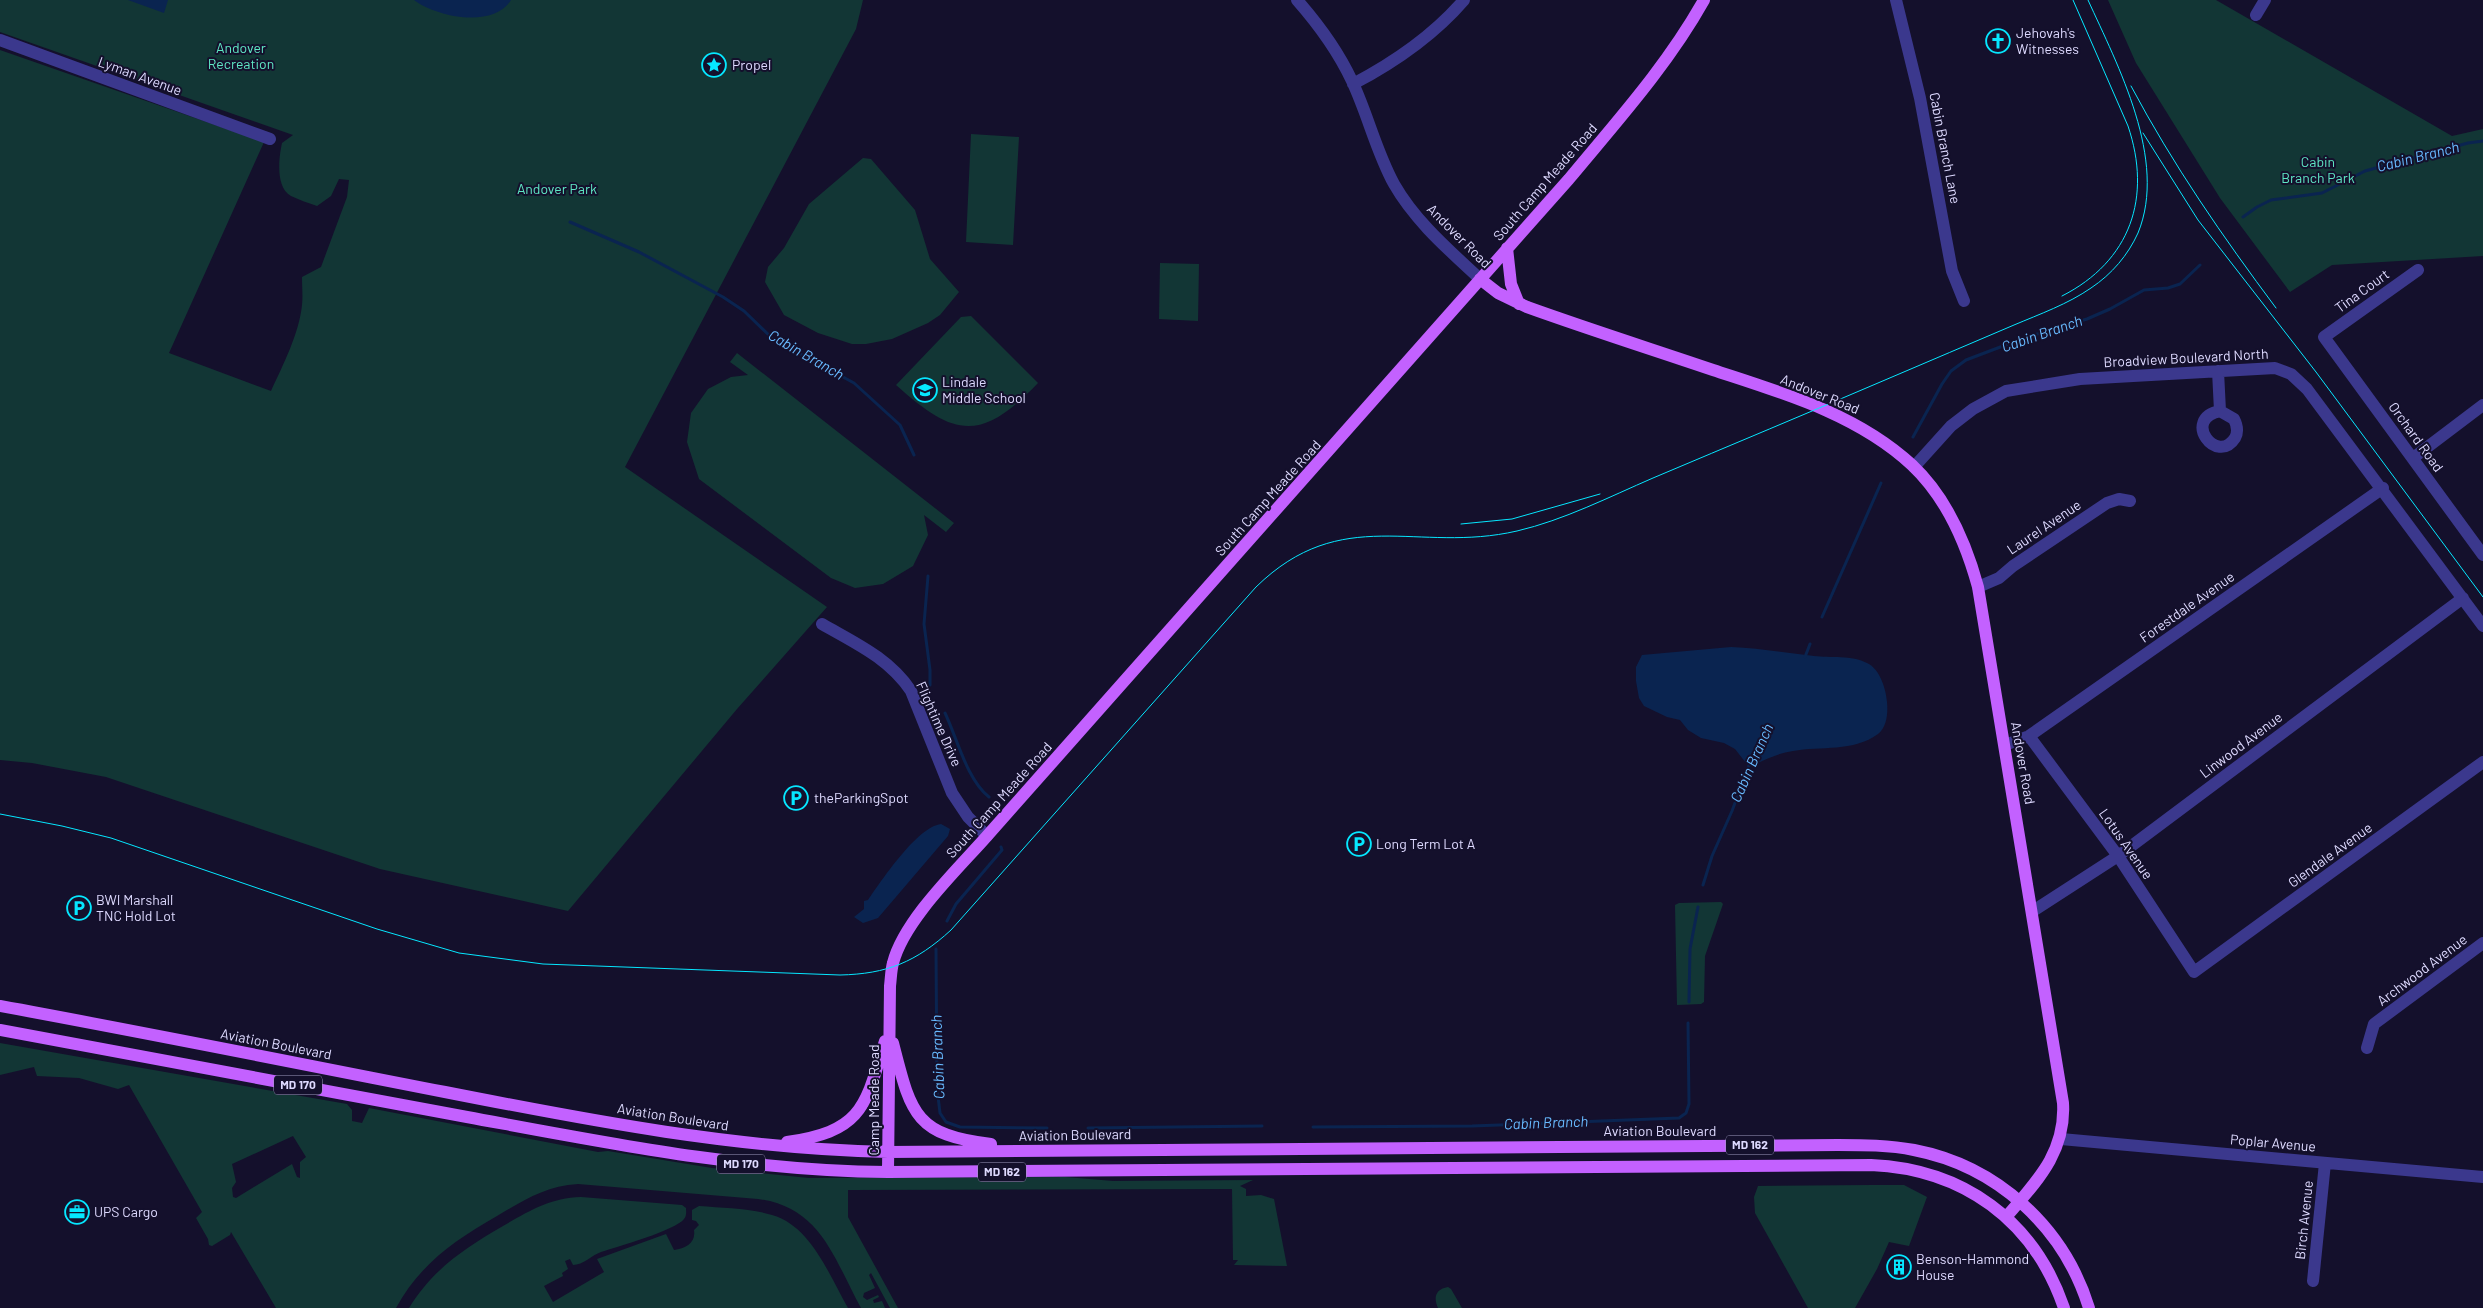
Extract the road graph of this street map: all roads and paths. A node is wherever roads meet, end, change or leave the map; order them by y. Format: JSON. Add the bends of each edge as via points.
{"nodes":[{"id":1,"x":1297,"y":0,"type":"edge"},
{"id":2,"x":1464,"y":0,"type":"edge"},
{"id":3,"x":1704,"y":0,"type":"edge"},
{"id":4,"x":1896,"y":0,"type":"edge"},
{"id":5,"x":2265,"y":0,"type":"edge"},
{"id":6,"x":2256,"y":15,"type":"dead end"},
{"id":7,"x":0,"y":40,"type":"edge"},
{"id":8,"x":1353,"y":84,"type":"junction"},
{"id":9,"x":270,"y":139,"type":"dead end"},
{"id":10,"x":1508,"y":248,"type":"junction"},
{"id":11,"x":2418,"y":270,"type":"dead end"},
{"id":12,"x":1480,"y":279,"type":"junction"},
{"id":13,"x":1964,"y":301,"type":"dead end"},
{"id":14,"x":1520,"y":304,"type":"junction"},
{"id":15,"x":2324,"y":337,"type":"joint"},
{"id":16,"x":2218,"y":371,"type":"junction"},
{"id":17,"x":2483,"y":405,"type":"edge"},
{"id":18,"x":2220,"y":412,"type":"dead end"},
{"id":19,"x":2413,"y":458,"type":"junction"},
{"id":20,"x":1914,"y":467,"type":"junction"},
{"id":21,"x":2383,"y":488,"type":"junction"},
{"id":22,"x":2130,"y":501,"type":"dead end"},
{"id":23,"x":2483,"y":555,"type":"edge"},
{"id":24,"x":1978,"y":587,"type":"junction"},
{"id":25,"x":2463,"y":598,"type":"junction"},
{"id":26,"x":822,"y":624,"type":"dead end"},
{"id":27,"x":2483,"y":626,"type":"edge"},
{"id":28,"x":2029,"y":736,"type":"junction"},
{"id":29,"x":2005,"y":745,"type":"junction"},
{"id":30,"x":2483,"y":762,"type":"edge"},
{"id":31,"x":987,"y":836,"type":"junction"},
{"id":32,"x":2118,"y":856,"type":"junction"},
{"id":33,"x":2033,"y":911,"type":"junction"},
{"id":34,"x":2483,"y":943,"type":"edge"},
{"id":35,"x":2194,"y":972,"type":"joint"},
{"id":36,"x":0,"y":1006,"type":"edge"},
{"id":37,"x":889,"y":1027,"type":"junction"},
{"id":38,"x":0,"y":1030,"type":"edge"},
{"id":39,"x":2367,"y":1048,"type":"dead end"},
{"id":40,"x":2061,"y":1139,"type":"junction"},
{"id":41,"x":1721,"y":1145,"type":"junction"},
{"id":42,"x":765,"y":1146,"type":"junction"},
{"id":43,"x":1041,"y":1150,"type":"junction"},
{"id":44,"x":888,"y":1152,"type":"junction"},
{"id":45,"x":2325,"y":1163,"type":"junction"},
{"id":46,"x":1703,"y":1166,"type":"junction"},
{"id":47,"x":888,"y":1172,"type":"junction"},
{"id":48,"x":2483,"y":1177,"type":"edge"},
{"id":49,"x":2020,"y":1200,"type":"junction"},
{"id":50,"x":2007,"y":1216,"type":"junction"},
{"id":51,"x":2313,"y":1281,"type":"dead end"},
{"id":52,"x":2064,"y":1308,"type":"edge"},
{"id":53,"x":2089,"y":1308,"type":"edge"}],
"edges":[{"from":1,"to":8,"type":"street","name":"Andover Road","via":[[1321,28]]},
{"from":2,"to":8,"type":"street","via":[[1417,45]]},
{"from":3,"to":10,"type":"main road","name":"South Camp Meade Road","number":"MD 170","via":[[1674,50],[1636,100]]},
{"from":4,"to":13,"type":"street","name":"Cabin Branch Lane","via":[[1920,98],[1952,271]]},
{"from":5,"to":6,"type":"street"},
{"from":7,"to":9,"type":"street","name":"Lyman Avenue"},
{"from":8,"to":12,"type":"street","name":"Andover Road","via":[[1372,138],[1394,185],[1434,236]]},
{"from":10,"to":12,"type":"main road","name":"South Camp Meade Road","number":"MD 170"},
{"from":10,"to":14,"type":"main road","via":[[1511,284]]},
{"from":11,"to":15,"type":"street","name":"Tina Court"},
{"from":12,"to":14,"type":"main road","name":"Andover Road"},
{"from":12,"to":31,"type":"main road","name":"South Camp Meade Road","number":"MD 170"},
{"from":14,"to":20,"type":"main road","name":"Andover Road","via":[[1821,408],[1874,435]]},
{"from":15,"to":19,"type":"street","name":"Orchard Road"},
{"from":16,"to":18,"type":"street"},
{"from":16,"to":20,"type":"street","name":"Broadview Boulevard North","via":[[2080,378],[2006,391],[1973,409],[1951,426]]},
{"from":16,"to":21,"type":"street","name":"Broadview Boulevard North","via":[[2275,368],[2291,374],[2307,389]]},
{"from":17,"to":19,"type":"street"},
{"from":19,"to":23,"type":"street","name":"Orchard Road"},
{"from":20,"to":24,"type":"main road","name":"Andover Road","via":[[1952,520]]},
{"from":21,"to":25,"type":"street","name":"Broadview Boulevard North"},
{"from":21,"to":28,"type":"street","name":"Forestdale Avenue"},
{"from":22,"to":24,"type":"street","name":"Laurel Avenue","via":[[2119,499],[2107,503],[1999,578]]},
{"from":24,"to":29,"type":"main road","name":"Andover Road"},
{"from":25,"to":27,"type":"street","name":"Broadview Boulevard North"},
{"from":25,"to":32,"type":"street","name":"Linwood Avenue"},
{"from":26,"to":31,"type":"street","name":"Flightime Drive","via":[[876,655],[901,676],[952,792],[968,817]]},
{"from":28,"to":29,"type":"street","name":"Forestdale Avenue"},
{"from":28,"to":32,"type":"street","name":"Lotus Avenue"},
{"from":29,"to":33,"type":"main road","name":"Andover Road"},
{"from":30,"to":35,"type":"street","name":"Glendale Avenue"},
{"from":31,"to":37,"type":"main road","name":"South Camp Meade Road","number":"MD 170","via":[[928,903],[900,946],[892,968]]},
{"from":32,"to":33,"type":"street","name":"Linwood Avenue"},
{"from":32,"to":35,"type":"street","name":"Lotus Avenue"},
{"from":33,"to":40,"type":"main road","name":"Andover Road","via":[[2062,1095]]},
{"from":34,"to":39,"type":"street","name":"Archwood Avenue","via":[[2374,1024]]},
{"from":36,"to":42,"type":"main road","name":"Aviation Boulevard","number":"MD 170","via":[[518,1106]]},
{"from":37,"to":42,"type":"main road","number":"MD 170","via":[[868,1095],[854,1116],[823,1136]]},
{"from":37,"to":43,"type":"main road","via":[[908,1098],[927,1124],[952,1138]]},
{"from":37,"to":44,"type":"main road","name":"Camp Meade Road","number":"MD 170"},
{"from":38,"to":47,"type":"main road","number":"MD 170","via":[[659,1153],[766,1167]]},
{"from":40,"to":45,"type":"street","name":"Poplar Avenue"},
{"from":40,"to":49,"type":"main road","name":"Andover Road","via":[[2047,1166]]},
{"from":41,"to":43,"type":"main road","name":"Aviation Boulevard","number":"MD 162"},
{"from":41,"to":46,"type":"main road"},
{"from":41,"to":49,"type":"main road","name":"Aviation Boulevard","number":"MD 162","via":[[1868,1145],[1915,1150],[1974,1170]]},
{"from":42,"to":44,"type":"main road","name":"Aviation Boulevard","number":"MD 162"},
{"from":43,"to":44,"type":"main road","name":"Aviation Boulevard","number":"MD 162"},
{"from":44,"to":47,"type":"main road","name":"Camp Meade Road","number":"MD 170"},
{"from":45,"to":48,"type":"street","name":"Poplar Avenue"},
{"from":45,"to":51,"type":"street","name":"Birch Avenue"},
{"from":46,"to":47,"type":"main road","number":"MD 162"},
{"from":46,"to":50,"type":"main road","number":"MD 162","via":[[1896,1167],[1932,1175],[1957,1185]]},
{"from":49,"to":50,"type":"main road","name":"Andover Road"},
{"from":49,"to":53,"type":"main road","name":"Aviation Boulevard","number":"MD 162","via":[[2061,1246]]},
{"from":50,"to":52,"type":"main road","number":"MD 162","via":[[2042,1260]]}]}
